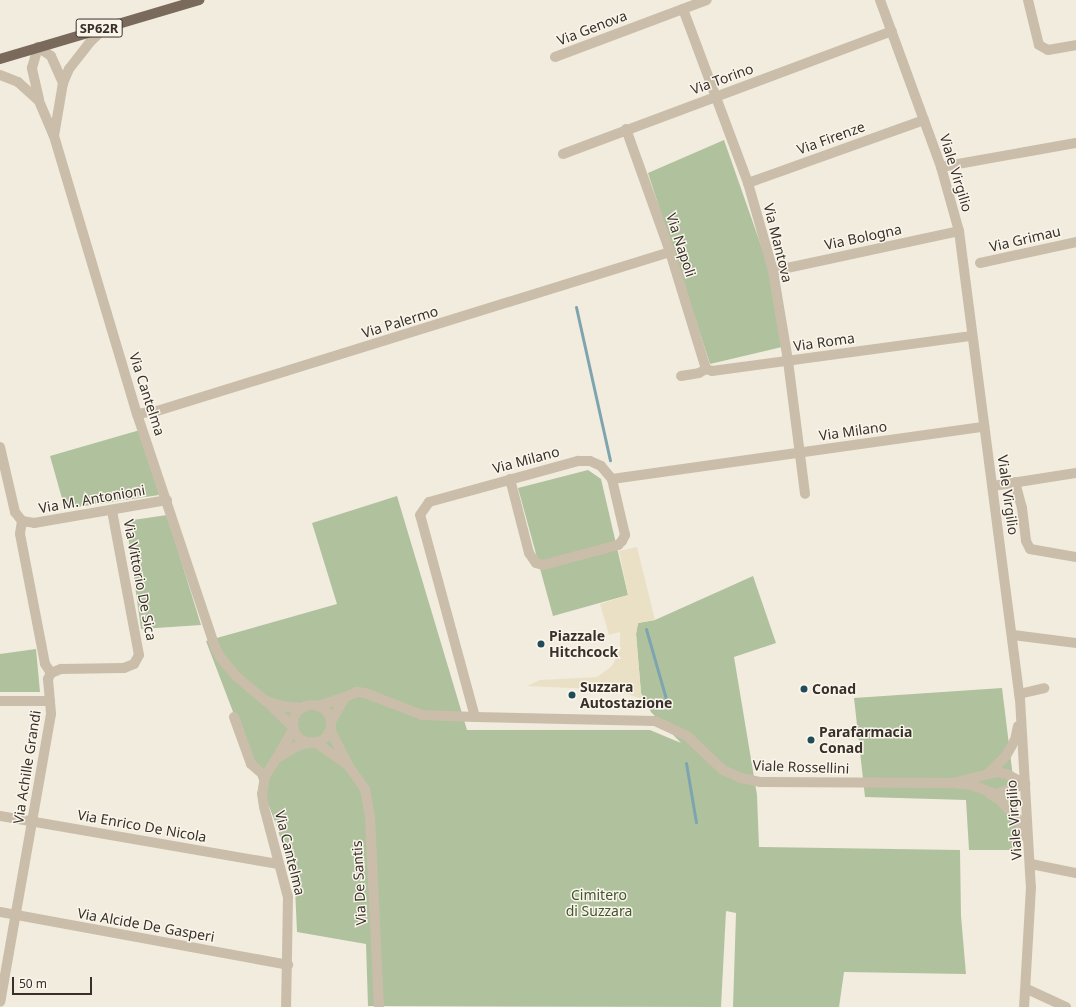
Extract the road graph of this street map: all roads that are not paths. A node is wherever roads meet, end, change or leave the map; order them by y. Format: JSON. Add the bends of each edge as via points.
{"nodes":[{"id":1,"x":199,"y":0,"type":"edge"},
{"id":2,"x":707,"y":0,"type":"edge"},
{"id":3,"x":880,"y":0,"type":"edge"},
{"id":4,"x":1028,"y":0,"type":"edge"},
{"id":5,"x":683,"y":9,"type":"junction"},
{"id":6,"x":109,"y":25,"type":"junction"},
{"id":7,"x":892,"y":31,"type":"junction"},
{"id":8,"x":1076,"y":44,"type":"edge"},
{"id":9,"x":38,"y":47,"type":"junction"},
{"id":10,"x":555,"y":57,"type":"dead end"},
{"id":11,"x":0,"y":59,"type":"edge"},
{"id":12,"x":0,"y":75,"type":"edge"},
{"id":13,"x":64,"y":83,"type":"junction"},
{"id":14,"x":715,"y":96,"type":"junction"},
{"id":15,"x":39,"y":101,"type":"junction"},
{"id":16,"x":924,"y":120,"type":"junction"},
{"id":17,"x":626,"y":129,"type":"junction"},
{"id":18,"x":54,"y":136,"type":"junction"},
{"id":19,"x":1076,"y":143,"type":"edge"},
{"id":20,"x":563,"y":154,"type":"dead end"},
{"id":21,"x":941,"y":168,"type":"junction"},
{"id":22,"x":748,"y":183,"type":"junction"},
{"id":23,"x":959,"y":231,"type":"junction"},
{"id":24,"x":1076,"y":244,"type":"edge"},
{"id":25,"x":670,"y":252,"type":"junction"},
{"id":26,"x":980,"y":263,"type":"dead end"},
{"id":27,"x":773,"y":272,"type":"junction"},
{"id":28,"x":972,"y":336,"type":"junction"},
{"id":29,"x":788,"y":361,"type":"junction"},
{"id":30,"x":706,"y":369,"type":"junction"},
{"id":31,"x":681,"y":376,"type":"dead end"},
{"id":32,"x":137,"y":414,"type":"junction"},
{"id":33,"x":984,"y":427,"type":"junction"},
{"id":34,"x":0,"y":447,"type":"edge"},
{"id":35,"x":801,"y":453,"type":"junction"},
{"id":36,"x":1076,"y":473,"type":"edge"},
{"id":37,"x":510,"y":479,"type":"junction"},
{"id":38,"x":612,"y":479,"type":"junction"},
{"id":39,"x":1015,"y":482,"type":"junction"},
{"id":40,"x":993,"y":486,"type":"junction"},
{"id":41,"x":805,"y":494,"type":"dead end"},
{"id":42,"x":167,"y":500,"type":"junction"},
{"id":43,"x":112,"y":511,"type":"junction"},
{"id":44,"x":22,"y":520,"type":"junction"},
{"id":45,"x":1076,"y":557,"type":"edge"},
{"id":46,"x":1013,"y":635,"type":"junction"},
{"id":47,"x":1076,"y":643,"type":"edge"},
{"id":48,"x":51,"y":673,"type":"junction"},
{"id":49,"x":1044,"y":688,"type":"dead end"},
{"id":50,"x":1019,"y":694,"type":"junction"},
{"id":51,"x":345,"y":697,"type":"junction"},
{"id":52,"x":0,"y":701,"type":"edge"},
{"id":53,"x":50,"y":701,"type":"junction"},
{"id":54,"x":266,"y":701,"type":"junction"},
{"id":55,"x":318,"y":706,"type":"junction"},
{"id":56,"x":303,"y":708,"type":"junction"},
{"id":57,"x":1021,"y":714,"type":"junction"},
{"id":58,"x":234,"y":717,"type":"dead end"},
{"id":59,"x":475,"y":717,"type":"junction"},
{"id":60,"x":330,"y":725,"type":"junction"},
{"id":61,"x":294,"y":728,"type":"junction"},
{"id":62,"x":313,"y":742,"type":"junction"},
{"id":63,"x":276,"y":759,"type":"junction"},
{"id":64,"x":348,"y":765,"type":"junction"},
{"id":65,"x":988,"y":774,"type":"junction"},
{"id":66,"x":264,"y":776,"type":"junction"},
{"id":67,"x":953,"y":783,"type":"junction"},
{"id":68,"x":1025,"y":784,"type":"junction"},
{"id":69,"x":984,"y":791,"type":"junction"},
{"id":70,"x":0,"y":816,"type":"edge"},
{"id":71,"x":32,"y":821,"type":"junction"},
{"id":72,"x":1029,"y":843,"type":"junction"},
{"id":73,"x":279,"y":864,"type":"junction"},
{"id":74,"x":1030,"y":864,"type":"junction"},
{"id":75,"x":1076,"y":873,"type":"edge"},
{"id":76,"x":0,"y":912,"type":"edge"},
{"id":77,"x":16,"y":915,"type":"junction"},
{"id":78,"x":288,"y":965,"type":"junction"},
{"id":79,"x":1027,"y":989,"type":"junction"},
{"id":80,"x":0,"y":1002,"type":"edge"},
{"id":81,"x":0,"y":1006,"type":"edge"},
{"id":82,"x":5,"y":1007,"type":"edge"},
{"id":83,"x":286,"y":1007,"type":"edge"},
{"id":84,"x":379,"y":1007,"type":"edge"},
{"id":85,"x":1024,"y":1007,"type":"edge"},
{"id":86,"x":1066,"y":1007,"type":"edge"}],
"edges":[{"from":1,"to":6,"type":"main road","number":"SP62R"},
{"from":2,"to":5,"type":"street","name":"Via Genova"},
{"from":3,"to":7,"type":"street","name":"Viale Virgilio"},
{"from":4,"to":8,"type":"street","via":[[1039,45],[1048,50]]},
{"from":5,"to":10,"type":"street","name":"Via Genova"},
{"from":5,"to":14,"type":"street","name":"Via Mantova"},
{"from":6,"to":9,"type":"main road","number":"SP62R"},
{"from":6,"to":13,"type":"street","via":[[81,53]]},
{"from":7,"to":14,"type":"street","name":"Via Torino"},
{"from":7,"to":16,"type":"street","name":"Viale Virgilio"},
{"from":9,"to":11,"type":"main road","number":"SP62R"},
{"from":9,"to":13,"type":"street","via":[[51,56]]},
{"from":9,"to":15,"type":"street","via":[[32,68]]},
{"from":12,"to":15,"type":"street","via":[[18,82]]},
{"from":13,"to":18,"type":"street"},
{"from":14,"to":17,"type":"street","name":"Via Torino"},
{"from":14,"to":22,"type":"street","name":"Via Mantova"},
{"from":15,"to":18,"type":"street","name":"Via Cantelma"},
{"from":16,"to":21,"type":"street","name":"Viale Virgilio"},
{"from":16,"to":22,"type":"street","name":"Via Firenze"},
{"from":17,"to":20,"type":"street","name":"Via Torino"},
{"from":17,"to":25,"type":"street","name":"Via Napoli"},
{"from":18,"to":32,"type":"street","name":"Via Cantelma"},
{"from":19,"to":21,"type":"street"},
{"from":21,"to":23,"type":"street","name":"Viale Virgilio"},
{"from":22,"to":27,"type":"street","name":"Via Mantova"},
{"from":23,"to":27,"type":"street","name":"Via Bologna"},
{"from":23,"to":28,"type":"street","name":"Viale Virgilio"},
{"from":24,"to":26,"type":"street","name":"Via Grimau"},
{"from":25,"to":30,"type":"street","name":"Via Napoli"},
{"from":25,"to":32,"type":"street","name":"Via Palermo","via":[[164,409]]},
{"from":27,"to":29,"type":"street","name":"Via Mantova"},
{"from":28,"to":29,"type":"street","name":"Via Roma"},
{"from":28,"to":33,"type":"street","name":"Viale Virgilio"},
{"from":29,"to":30,"type":"street","name":"Via Roma","via":[[712,371]]},
{"from":29,"to":35,"type":"street","name":"Via Mantova"},
{"from":30,"to":31,"type":"street","name":"Via Roma"},
{"from":32,"to":42,"type":"street","name":"Via Cantelma"},
{"from":33,"to":35,"type":"street","name":"Via Milano"},
{"from":33,"to":40,"type":"street","name":"Viale Virgilio"},
{"from":34,"to":44,"type":"street","via":[[15,512]]},
{"from":35,"to":38,"type":"street","name":"Via Milano"},
{"from":35,"to":41,"type":"street","name":"Via Mantova"},
{"from":36,"to":39,"type":"street"},
{"from":37,"to":38,"type":"street","name":"Via Milano","via":[[585,460],[601,466]]},
{"from":37,"to":38,"type":"street","via":[[529,553],[536,563],[543,565],[622,541],[625,535]]},
{"from":37,"to":59,"type":"street","name":"Via Milano","via":[[429,502],[420,515]]},
{"from":39,"to":40,"type":"street"},
{"from":39,"to":45,"type":"street","via":[[1022,508],[1026,541],[1030,549]]},
{"from":40,"to":46,"type":"street","name":"Viale Virgilio"},
{"from":42,"to":43,"type":"street","name":"Via M. Antonioni"},
{"from":42,"to":54,"type":"street","name":"Via Cantelma","via":[[220,657],[237,677]]},
{"from":43,"to":44,"type":"street","name":"Via M. Antonioni","via":[[34,523]]},
{"from":43,"to":48,"type":"street","name":"Via Vittorio De Sica","via":[[139,655],[134,664],[124,668],[62,669]]},
{"from":44,"to":48,"type":"street","name":"Via Achille Grandi","via":[[20,534],[45,664]]},
{"from":46,"to":47,"type":"street"},
{"from":46,"to":50,"type":"street","name":"Viale Virgilio"},
{"from":48,"to":53,"type":"street","name":"Via Achille Grandi","via":[[48,679]]},
{"from":49,"to":50,"type":"street"},
{"from":50,"to":57,"type":"street","name":"Viale Virgilio"},
{"from":51,"to":55,"type":"street"},
{"from":51,"to":59,"type":"street","via":[[357,692],[365,693],[422,715]]},
{"from":51,"to":60,"type":"street"},
{"from":52,"to":53,"type":"street"},
{"from":53,"to":71,"type":"street","name":"Via Achille Grandi","via":[[51,714]]},
{"from":54,"to":56,"type":"street"},
{"from":54,"to":61,"type":"street"},
{"from":55,"to":56,"type":"street"},
{"from":55,"to":60,"type":"street","via":[[325,710]]},
{"from":56,"to":61,"type":"street","via":[[295,717]]},
{"from":57,"to":65,"type":"street","via":[[1015,740],[1006,756]]},
{"from":57,"to":68,"type":"street","name":"Viale Virgilio"},
{"from":58,"to":66,"type":"street","via":[[251,764]]},
{"from":59,"to":67,"type":"street","name":"Viale Rossellini","via":[[655,721],[687,736],[723,770],[741,778],[760,782]]},
{"from":60,"to":62,"type":"street","via":[[326,737]]},
{"from":60,"to":64,"type":"street"},
{"from":61,"to":62,"type":"street","via":[[300,737]]},
{"from":61,"to":63,"type":"street"},
{"from":62,"to":63,"type":"street","via":[[295,747]]},
{"from":62,"to":64,"type":"street"},
{"from":63,"to":66,"type":"street"},
{"from":64,"to":84,"type":"street","name":"Via De Santis","via":[[365,789],[370,817]]},
{"from":65,"to":67,"type":"street"},
{"from":65,"to":68,"type":"street","via":[[1007,774]]},
{"from":66,"to":73,"type":"street","name":"Via Cantelma","via":[[262,794]]},
{"from":67,"to":69,"type":"street","via":[[972,785]]},
{"from":68,"to":69,"type":"street","via":[[1004,794]]},
{"from":68,"to":72,"type":"street","name":"Viale Virgilio"},
{"from":69,"to":72,"type":"street","via":[[1000,800],[1018,819]]},
{"from":70,"to":71,"type":"street","name":"Via Enrico De Nicola"},
{"from":71,"to":73,"type":"street","name":"Via Enrico De Nicola"},
{"from":71,"to":77,"type":"street","name":"Via Achille Grandi"},
{"from":72,"to":74,"type":"street","name":"Viale Virgilio"},
{"from":73,"to":78,"type":"street","name":"Via Cantelma","via":[[288,897]]},
{"from":74,"to":75,"type":"street"},
{"from":74,"to":79,"type":"street","name":"Viale Virgilio"},
{"from":76,"to":77,"type":"street","name":"Via Alcide De Gasperi"},
{"from":77,"to":78,"type":"street","name":"Via Alcide De Gasperi"},
{"from":77,"to":80,"type":"street","name":"Via Achille Grandi"},
{"from":78,"to":83,"type":"street","name":"Via Cantelma"},
{"from":79,"to":85,"type":"street","name":"Viale Virgilio"},
{"from":79,"to":86,"type":"street"},
{"from":81,"to":82,"type":"street"}]}
